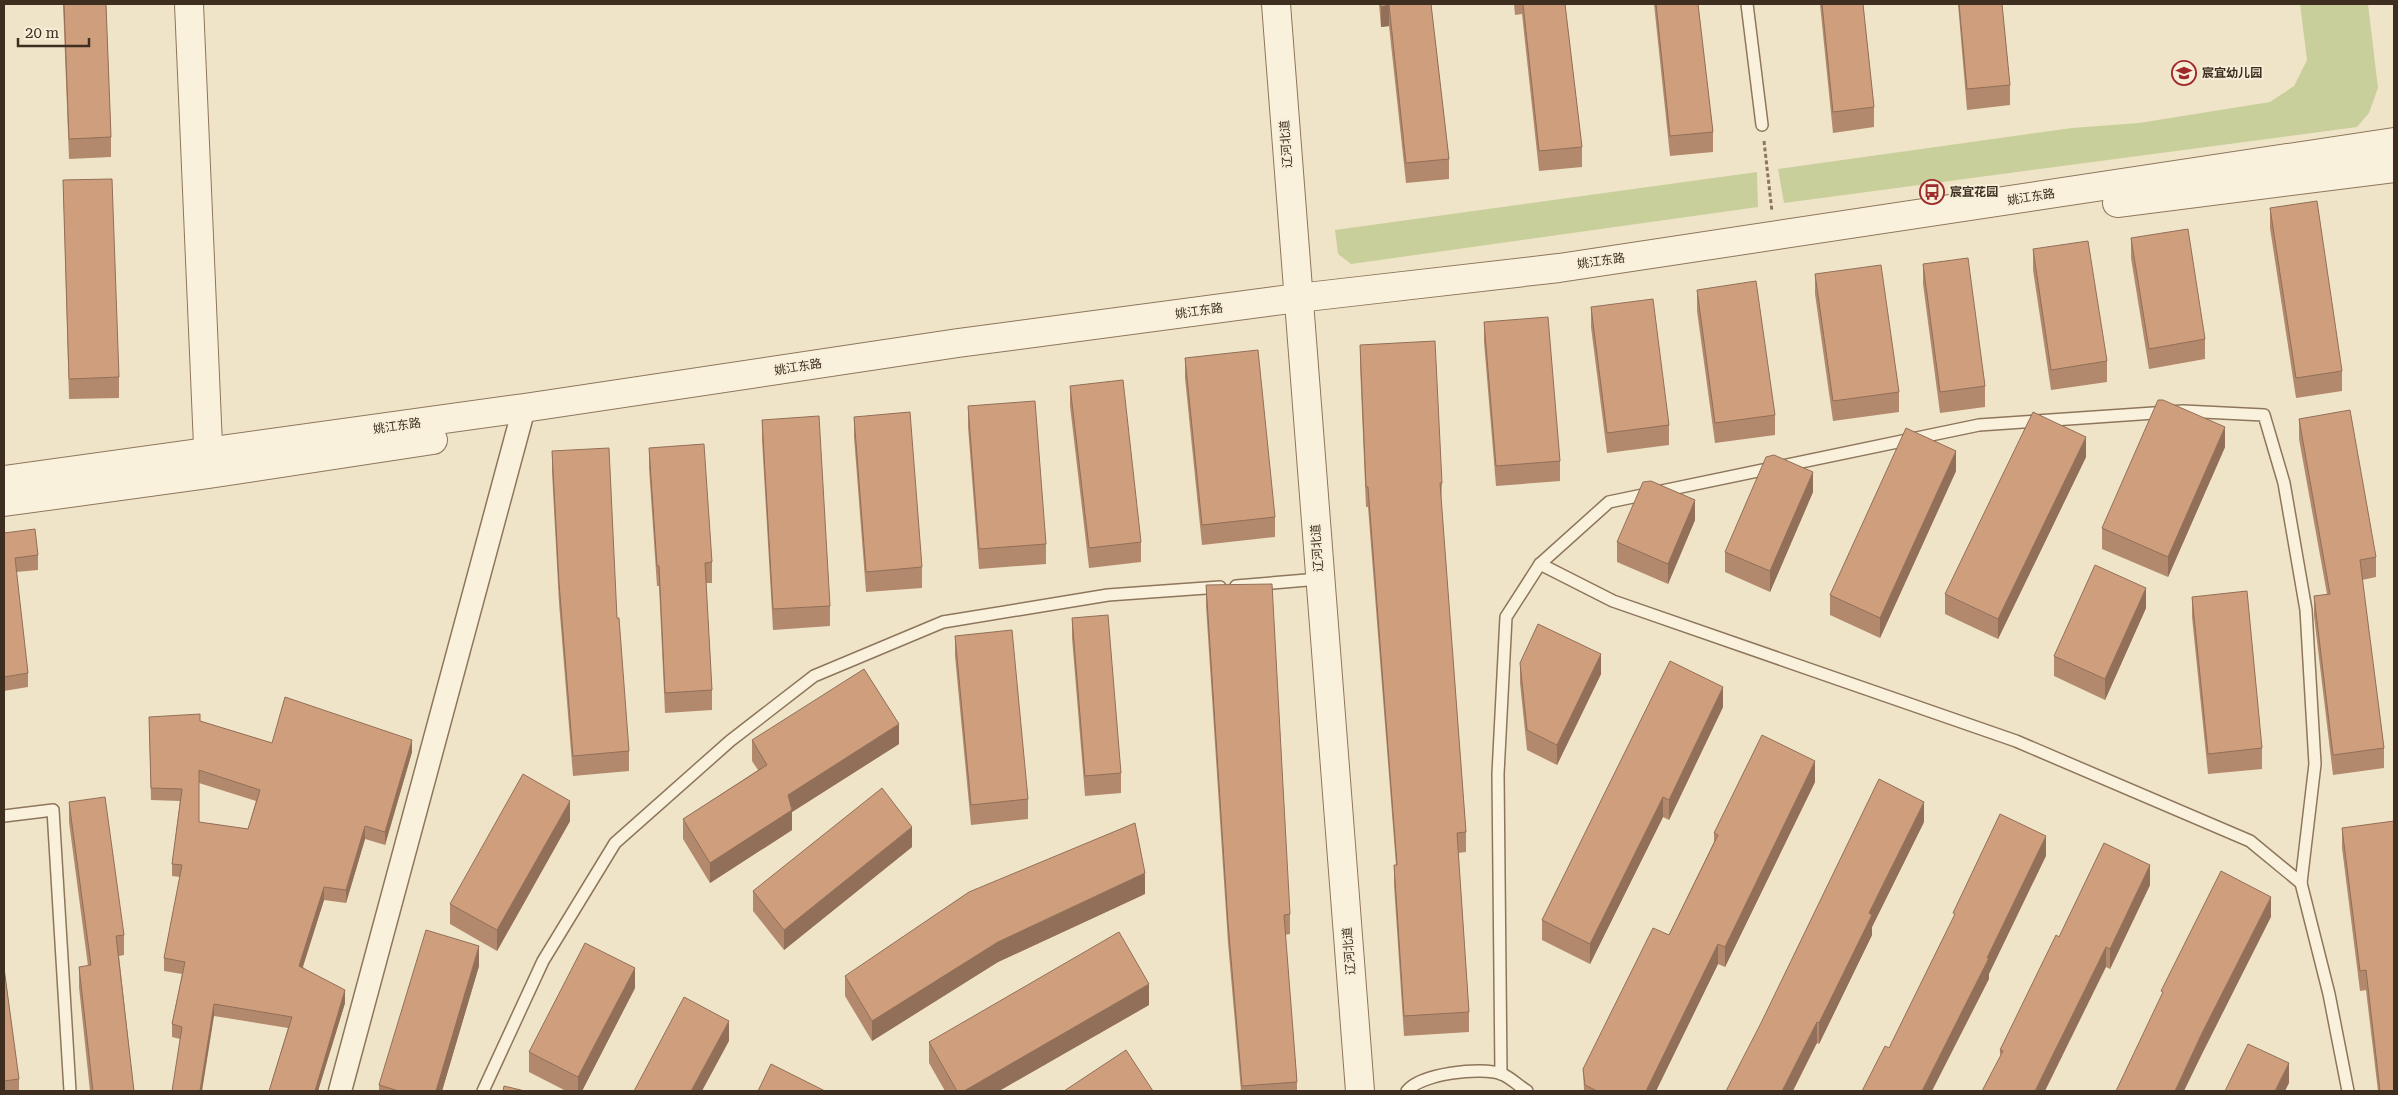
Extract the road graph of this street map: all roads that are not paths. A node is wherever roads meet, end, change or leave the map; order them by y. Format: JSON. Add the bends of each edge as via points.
{"nodes":[{"id":1,"x":189,"y":4,"type":"edge"},
{"id":2,"x":1276,"y":4,"type":"edge"},
{"id":3,"x":1747,"y":4,"type":"edge"},
{"id":4,"x":1762,"y":125,"type":"road end"},
{"id":5,"x":2394,"y":142,"type":"edge"},
{"id":6,"x":2394,"y":168,"type":"edge"},
{"id":7,"x":1298,"y":306,"type":"junction"},
{"id":8,"x":523,"y":417,"type":"junction"},
{"id":9,"x":209,"y":463,"type":"junction"},
{"id":10,"x":4,"y":480,"type":"edge"},
{"id":11,"x":4,"y":502,"type":"edge"},
{"id":12,"x":1540,"y":564,"type":"junction"},
{"id":13,"x":1319,"y":580,"type":"junction"},
{"id":14,"x":4,"y":816,"type":"edge"},
{"id":15,"x":2302,"y":883,"type":"junction"},
{"id":16,"x":1501,"y":1074,"type":"junction"},
{"id":17,"x":70,"y":1091,"type":"edge"},
{"id":18,"x":340,"y":1091,"type":"edge"},
{"id":19,"x":483,"y":1091,"type":"edge"},
{"id":20,"x":1360,"y":1091,"type":"edge"},
{"id":21,"x":1407,"y":1091,"type":"edge"},
{"id":22,"x":1528,"y":1091,"type":"edge"},
{"id":23,"x":2348,"y":1091,"type":"edge"}],
"edges":[{"from":1,"to":9,"type":"street"},
{"from":2,"to":7,"type":"street","name":"辽河北道"},
{"from":3,"to":4,"type":"lane"},
{"from":5,"to":7,"type":"street","name":"姚江东路"},
{"from":6,"to":7,"type":"street","name":"姚江东路"},
{"from":7,"to":8,"type":"street","name":"姚江东路","via":[[1094,341]]},
{"from":7,"to":13,"type":"street","name":"辽河北道"},
{"from":8,"to":9,"type":"street","name":"姚江东路"},
{"from":8,"to":18,"type":"street"},
{"from":9,"to":10,"type":"street","name":"姚江东路"},
{"from":9,"to":11,"type":"street","name":"姚江东路"},
{"from":12,"to":15,"type":"lane","via":[[1613,600],[2016,741],[2250,841]]},
{"from":12,"to":15,"type":"lane","via":[[1609,502],[1979,425],[2183,411],[2264,415],[2284,483],[2306,610],[2315,764]]},
{"from":12,"to":16,"type":"lane","via":[[1506,617],[1498,774]]},
{"from":13,"to":19,"type":"lane","via":[[1108,595],[943,622],[814,676],[730,741],[615,843],[543,961]]},
{"from":13,"to":20,"type":"street","name":"辽河北道"},
{"from":14,"to":17,"type":"lane","via":[[53,810]]},
{"from":15,"to":23,"type":"lane"},
{"from":16,"to":21,"type":"lane","via":[[1459,1071],[1412,1084]]},
{"from":16,"to":22,"type":"lane"}]}
